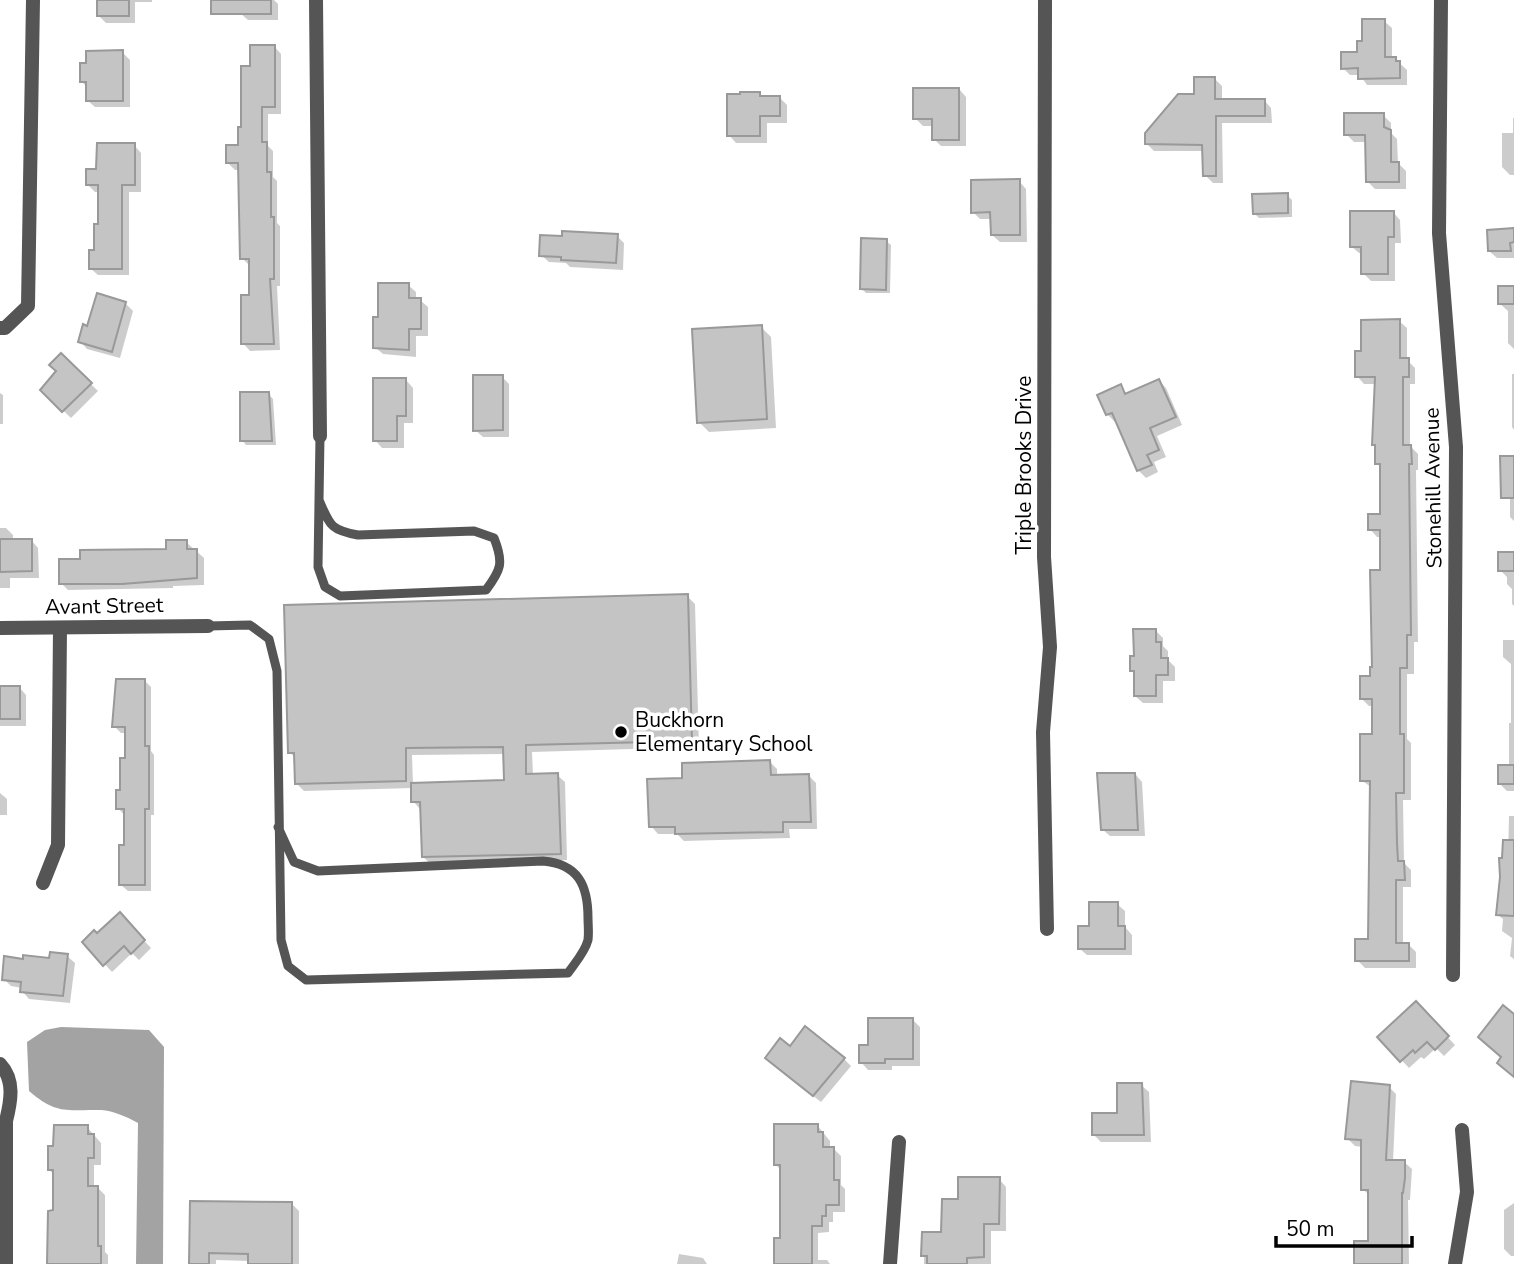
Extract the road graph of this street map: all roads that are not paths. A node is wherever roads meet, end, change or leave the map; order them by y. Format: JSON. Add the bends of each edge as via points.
{"nodes":[{"id":1,"x":33,"y":0,"type":"edge"},
{"id":2,"x":316,"y":0,"type":"edge"},
{"id":3,"x":1045,"y":0,"type":"edge"},
{"id":4,"x":1441,"y":0,"type":"edge"},
{"id":5,"x":0,"y":328,"type":"edge"},
{"id":6,"x":320,"y":436,"type":"joint"},
{"id":7,"x":318,"y":500,"type":"junction"},
{"id":8,"x":208,"y":626,"type":"joint"},
{"id":9,"x":0,"y":628,"type":"edge"},
{"id":10,"x":60,"y":628,"type":"junction"},
{"id":11,"x":278,"y":827,"type":"junction"},
{"id":12,"x":43,"y":883,"type":"dead end"},
{"id":13,"x":1047,"y":929,"type":"dead end"},
{"id":14,"x":1453,"y":975,"type":"dead end"},
{"id":15,"x":0,"y":1064,"type":"edge"},
{"id":16,"x":3,"y":1121,"type":"edge"},
{"id":17,"x":1462,"y":1130,"type":"dead end"},
{"id":18,"x":900,"y":1142,"type":"dead end"},
{"id":19,"x":6,"y":1264,"type":"edge"},
{"id":20,"x":890,"y":1264,"type":"edge"},
{"id":21,"x":1455,"y":1264,"type":"edge"}],
"edges":[{"from":1,"to":5,"type":"street","via":[[28,306]]},
{"from":2,"to":6,"type":"street"},
{"from":3,"to":13,"type":"street","name":"Triple Brooks Drive","via":[[1044,556],[1050,647],[1043,732]]},
{"from":4,"to":14,"type":"street","name":"Stonehill Avenue","via":[[1439,233],[1456,447]]},
{"from":6,"to":7,"type":"lane"},
{"from":7,"to":7,"type":"lane","via":[[318,567],[325,587],[340,596],[486,590],[499,572],[501,555],[494,538],[474,531],[340,532],[330,526]]},
{"from":8,"to":10,"type":"street","name":"Avant Street"},
{"from":8,"to":11,"type":"lane","via":[[250,625],[269,639],[277,671]]},
{"from":9,"to":10,"type":"street","name":"Avant Street"},
{"from":10,"to":12,"type":"street","via":[[58,845]]},
{"from":11,"to":11,"type":"lane","via":[[281,940],[288,965],[306,980],[568,973],[588,939],[588,900],[581,878],[566,867],[543,861],[318,871],[294,862]]},
{"from":15,"to":16,"type":"street","via":[[7,1072],[11,1101]]},
{"from":16,"to":19,"type":"street"},
{"from":17,"to":21,"type":"street","via":[[1467,1192]]},
{"from":18,"to":20,"type":"street"}]}
